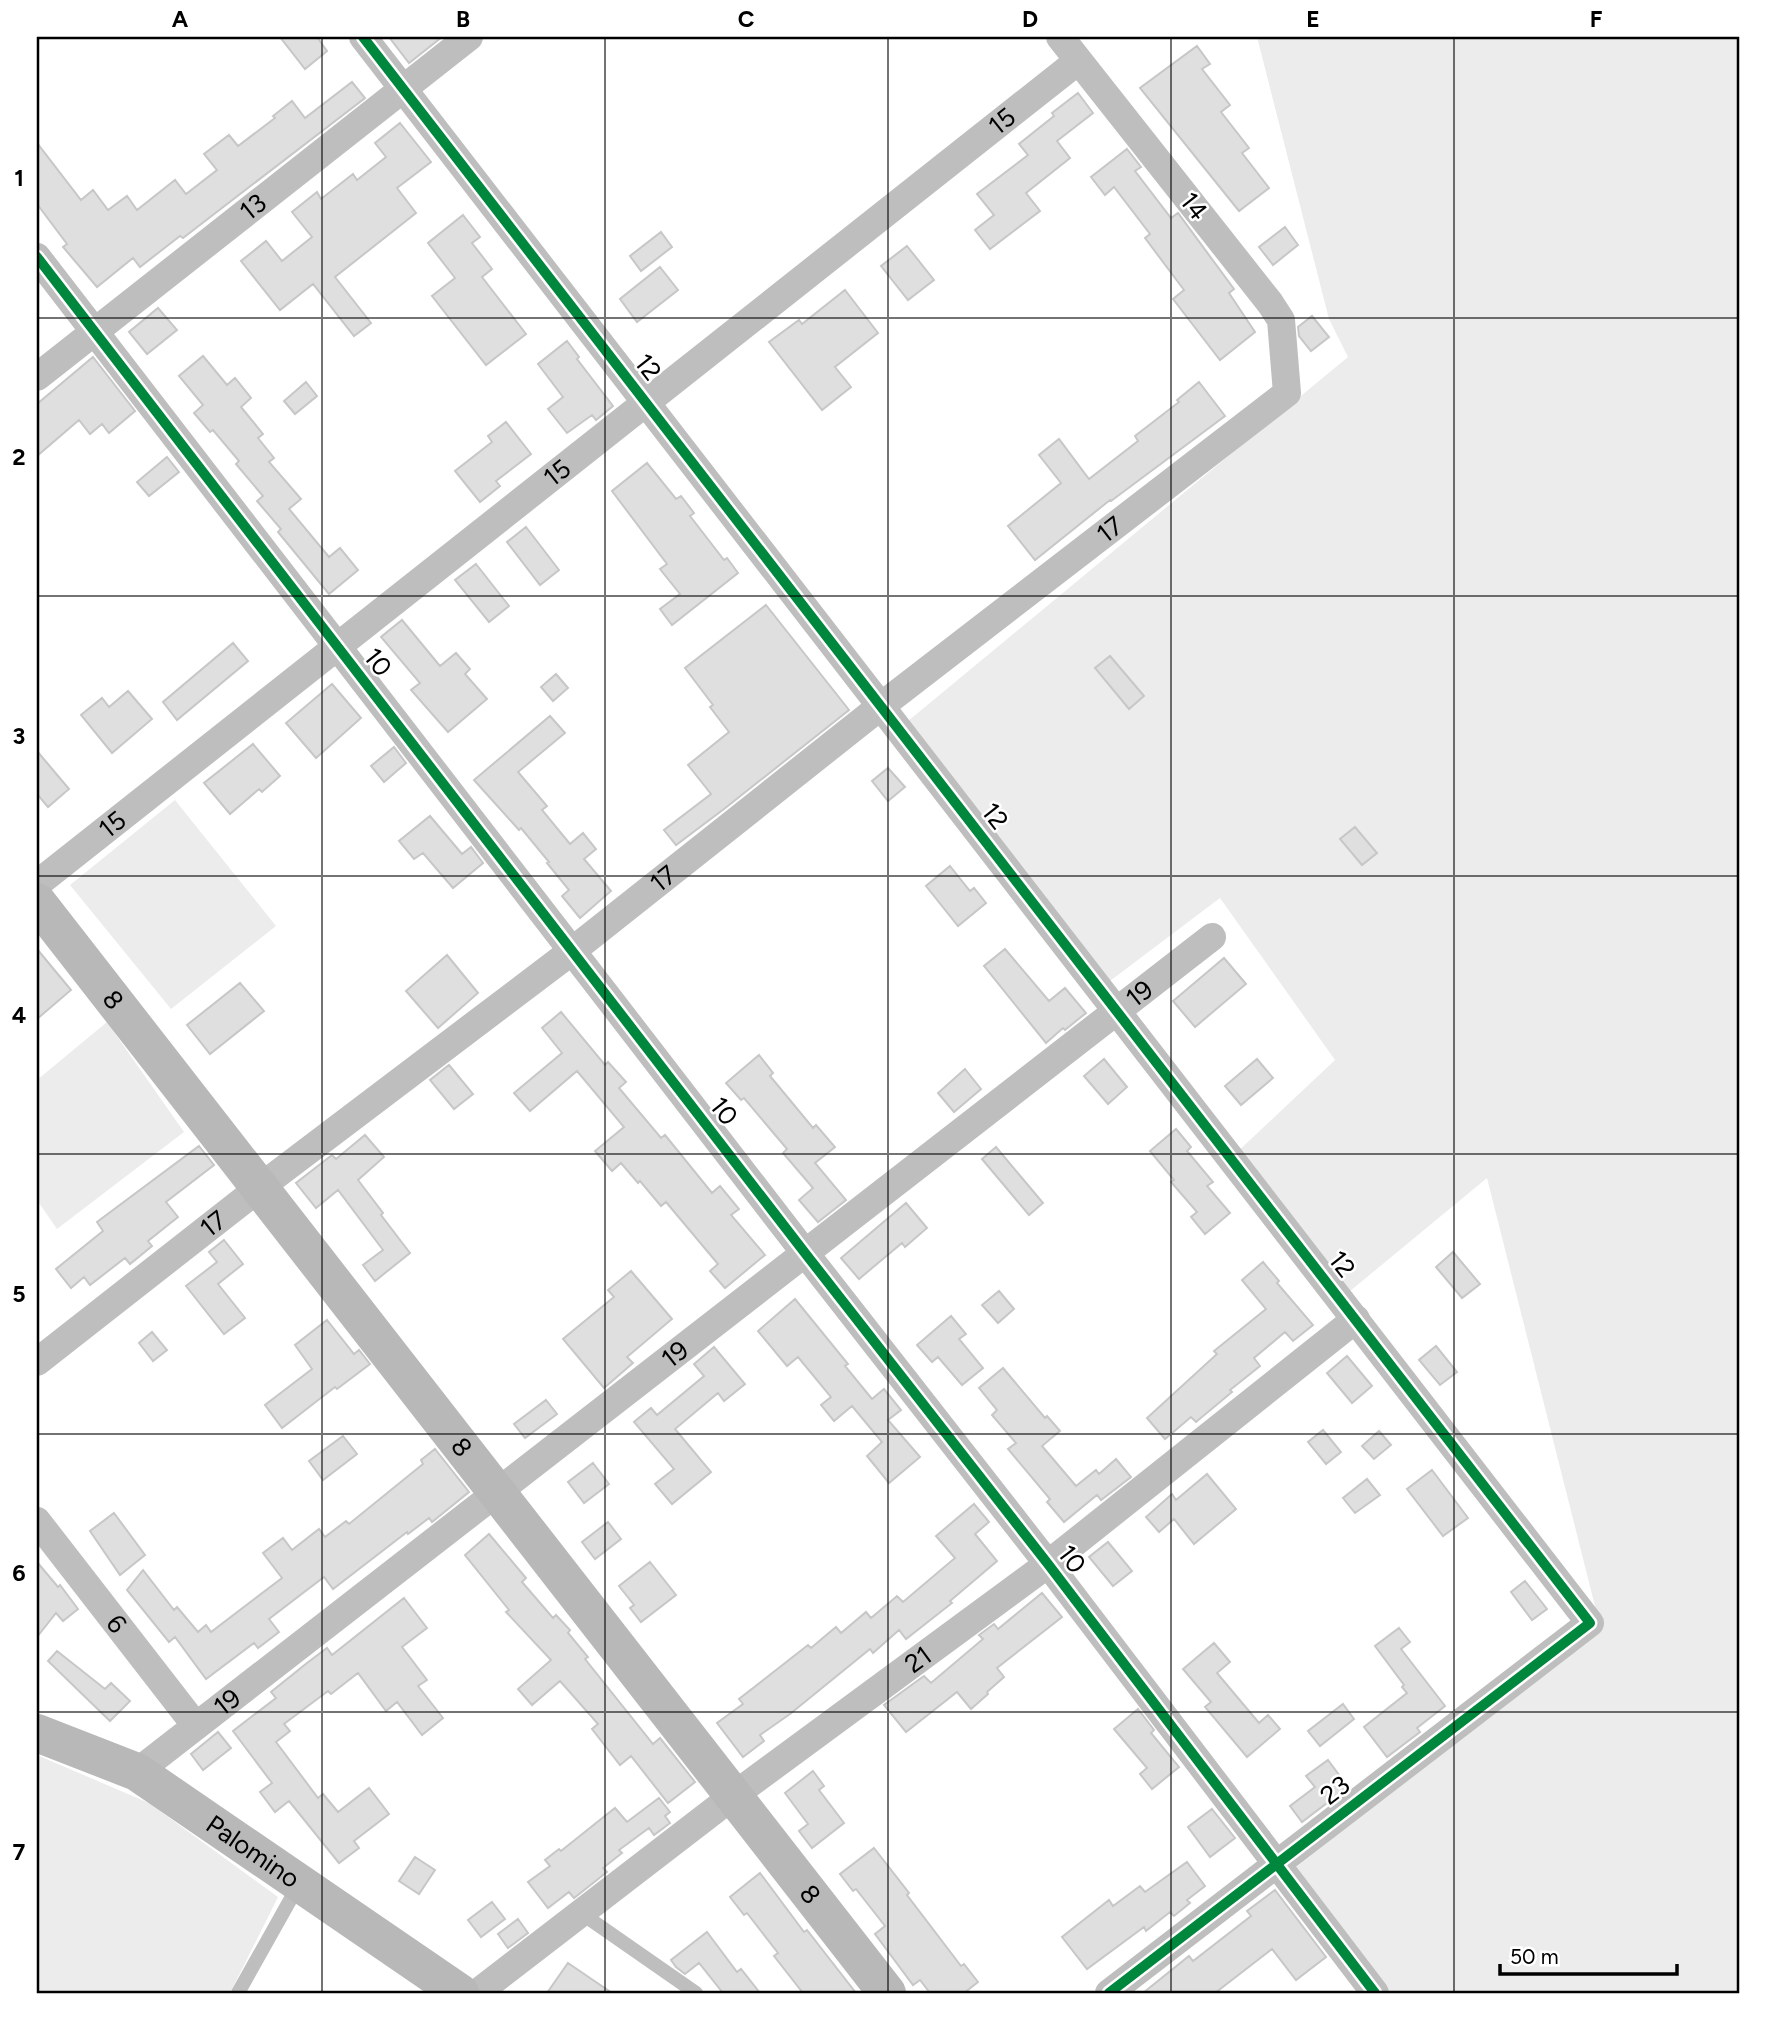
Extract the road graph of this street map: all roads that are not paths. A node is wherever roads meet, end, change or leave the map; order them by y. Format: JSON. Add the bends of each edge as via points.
{"nodes":[{"id":1,"x":363,"y":37,"type":"edge"},
{"id":2,"x":469,"y":37,"type":"edge"},
{"id":3,"x":1060,"y":37,"type":"edge"},
{"id":4,"x":1078,"y":61,"type":"junction"},
{"id":5,"x":403,"y":89,"type":"junction"},
{"id":6,"x":37,"y":257,"type":"edge"},
{"id":7,"x":94,"y":332,"type":"junction"},
{"id":8,"x":37,"y":377,"type":"edge"},
{"id":9,"x":1287,"y":393,"type":"joint"},
{"id":10,"x":645,"y":401,"type":"junction"},
{"id":11,"x":337,"y":646,"type":"junction"},
{"id":12,"x":881,"y":706,"type":"junction"},
{"id":13,"x":37,"y":884,"type":"edge"},
{"id":14,"x":37,"y":902,"type":"edge"},
{"id":15,"x":1212,"y":937,"type":"dead end"},
{"id":16,"x":572,"y":951,"type":"junction"},
{"id":17,"x":1117,"y":1011,"type":"junction"},
{"id":18,"x":259,"y":1188,"type":"junction"},
{"id":19,"x":805,"y":1254,"type":"junction"},
{"id":20,"x":1356,"y":1319,"type":"junction"},
{"id":21,"x":37,"y":1362,"type":"edge"},
{"id":22,"x":497,"y":1493,"type":"junction"},
{"id":23,"x":37,"y":1521,"type":"edge"},
{"id":24,"x":1048,"y":1564,"type":"junction"},
{"id":25,"x":1590,"y":1623,"type":"joint"},
{"id":26,"x":196,"y":1726,"type":"junction"},
{"id":27,"x":37,"y":1733,"type":"edge"},
{"id":28,"x":137,"y":1772,"type":"junction"},
{"id":29,"x":733,"y":1796,"type":"junction"},
{"id":30,"x":1276,"y":1865,"type":"junction"},
{"id":31,"x":299,"y":1884,"type":"junction"},
{"id":32,"x":581,"y":1913,"type":"junction"},
{"id":33,"x":239,"y":1993,"type":"edge"},
{"id":34,"x":460,"y":1993,"type":"edge"},
{"id":35,"x":477,"y":1993,"type":"edge"},
{"id":36,"x":696,"y":1993,"type":"edge"},
{"id":37,"x":887,"y":1993,"type":"edge"},
{"id":38,"x":1109,"y":1993,"type":"edge"},
{"id":39,"x":1375,"y":1993,"type":"edge"}],
"edges":[{"from":1,"to":5,"type":"street","name":"12"},
{"from":2,"to":5,"type":"street","name":"13"},
{"from":3,"to":4,"type":"street","name":"14"},
{"from":4,"to":9,"type":"street","name":"14","via":[[1281,320]]},
{"from":4,"to":10,"type":"street","name":"15"},
{"from":5,"to":7,"type":"street","name":"13"},
{"from":5,"to":10,"type":"street","name":"12"},
{"from":6,"to":7,"type":"street","name":"10"},
{"from":7,"to":8,"type":"street","name":"13"},
{"from":7,"to":11,"type":"street","name":"10"},
{"from":9,"to":12,"type":"street","name":"17"},
{"from":10,"to":11,"type":"street","name":"15"},
{"from":10,"to":12,"type":"street","name":"12"},
{"from":11,"to":13,"type":"street","name":"15"},
{"from":11,"to":16,"type":"street","name":"10"},
{"from":12,"to":16,"type":"street","name":"17"},
{"from":12,"to":17,"type":"street","name":"12"},
{"from":14,"to":18,"type":"street","name":"8"},
{"from":15,"to":17,"type":"street","name":"19"},
{"from":16,"to":18,"type":"street","name":"17"},
{"from":16,"to":19,"type":"street","name":"10"},
{"from":17,"to":19,"type":"street","name":"19"},
{"from":17,"to":20,"type":"street","name":"12"},
{"from":18,"to":21,"type":"street","name":"17"},
{"from":18,"to":22,"type":"street","name":"8"},
{"from":19,"to":22,"type":"street","name":"19"},
{"from":19,"to":24,"type":"street","name":"10"},
{"from":20,"to":24,"type":"street","name":"21"},
{"from":20,"to":25,"type":"street","name":"12"},
{"from":22,"to":26,"type":"street","name":"19"},
{"from":22,"to":29,"type":"street","name":"8"},
{"from":23,"to":26,"type":"street","name":"6"},
{"from":24,"to":29,"type":"street","name":"21"},
{"from":24,"to":30,"type":"street","name":"10"},
{"from":25,"to":30,"type":"street","name":"23"},
{"from":26,"to":28,"type":"street","name":"19"},
{"from":27,"to":28,"type":"street","name":"Palomino"},
{"from":28,"to":31,"type":"street","name":"Palomino"},
{"from":29,"to":32,"type":"street","name":"21"},
{"from":29,"to":37,"type":"street","name":"8"},
{"from":30,"to":38,"type":"street","name":"23"},
{"from":30,"to":39,"type":"street","name":"10"},
{"from":31,"to":33,"type":"lane"},
{"from":31,"to":34,"type":"street","name":"Palomino"},
{"from":32,"to":35,"type":"street","name":"21"},
{"from":32,"to":36,"type":"lane"}]}
